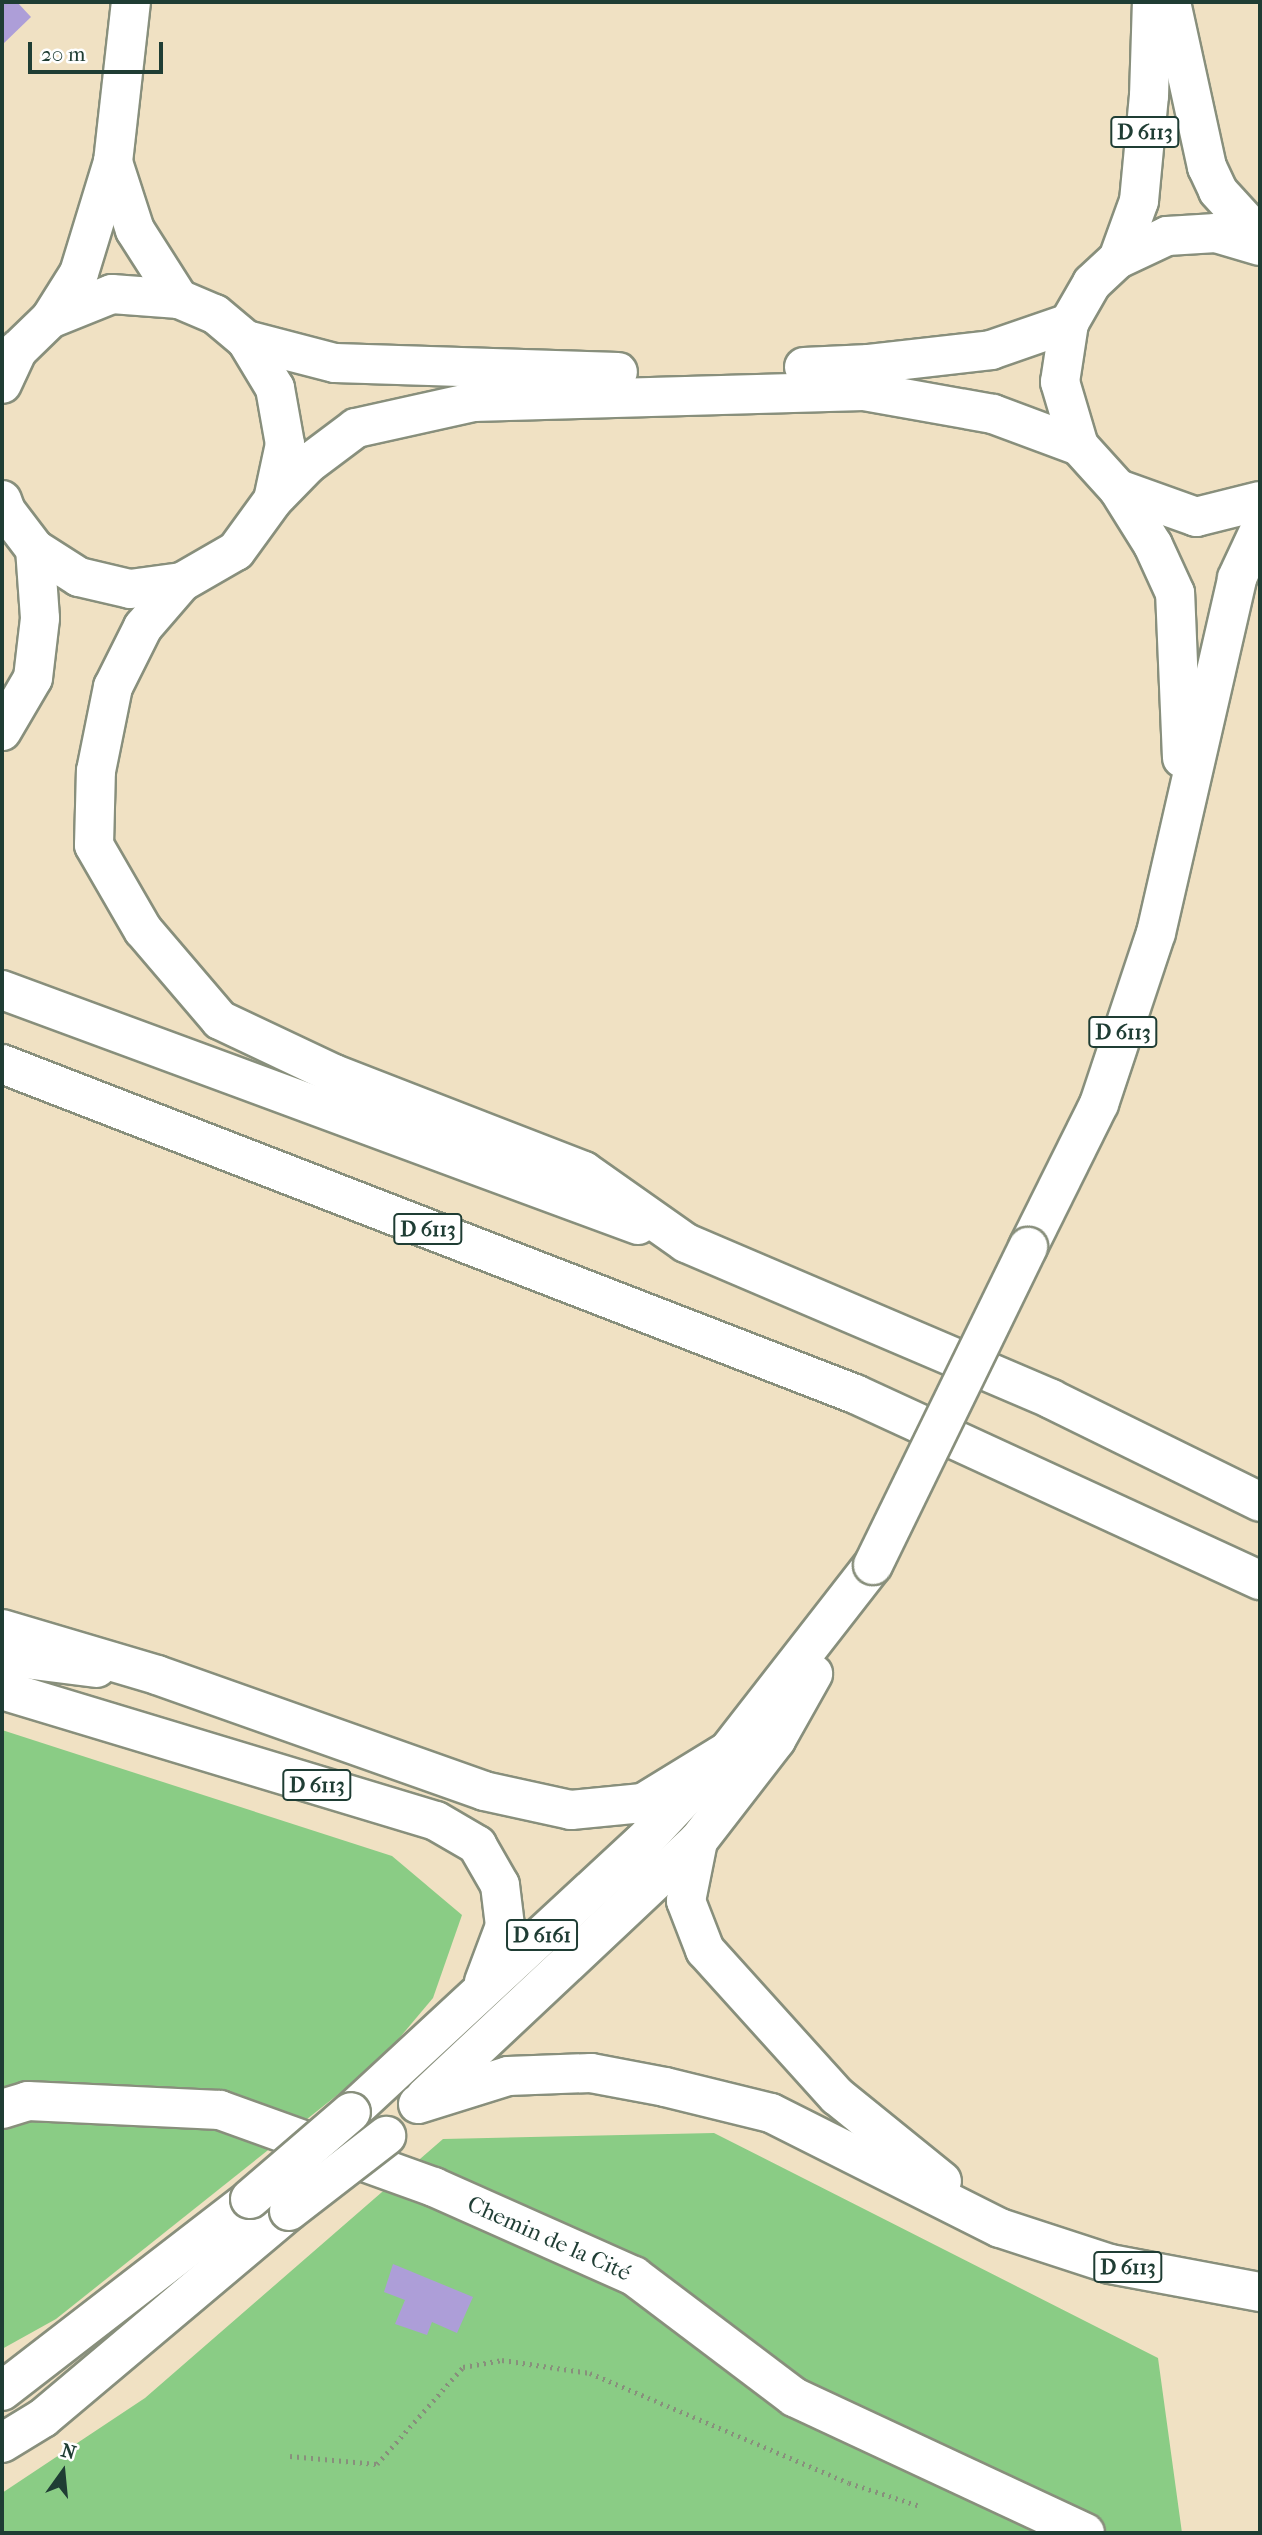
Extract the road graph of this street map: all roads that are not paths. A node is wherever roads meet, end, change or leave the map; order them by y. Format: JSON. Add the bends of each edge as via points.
{"nodes":[{"id":1,"x":131,"y":2,"type":"edge"},
{"id":2,"x":1152,"y":2,"type":"edge"},
{"id":3,"x":1171,"y":2,"type":"edge"},
{"id":4,"x":113,"y":162,"type":"junction"},
{"id":5,"x":1260,"y":237,"type":"edge"},
{"id":6,"x":1260,"y":246,"type":"edge"},
{"id":7,"x":1118,"y":259,"type":"junction"},
{"id":8,"x":179,"y":299,"type":"junction"},
{"id":9,"x":50,"y":319,"type":"junction"},
{"id":10,"x":1069,"y":323,"type":"junction"},
{"id":11,"x":246,"y":340,"type":"junction"},
{"id":12,"x":10,"y":350,"type":"edge"},
{"id":13,"x":2,"y":384,"type":"edge"},
{"id":14,"x":1079,"y":446,"type":"junction"},
{"id":15,"x":1118,"y":489,"type":"junction"},
{"id":16,"x":2,"y":500,"type":"edge"},
{"id":17,"x":273,"y":500,"type":"junction"},
{"id":18,"x":1260,"y":502,"type":"edge"},
{"id":19,"x":1260,"y":528,"type":"edge"},
{"id":20,"x":35,"y":549,"type":"junction"},
{"id":21,"x":182,"y":582,"type":"junction"},
{"id":22,"x":2,"y":731,"type":"edge"},
{"id":23,"x":1184,"y":805,"type":"junction"},
{"id":24,"x":2,"y":990,"type":"edge"},
{"id":25,"x":2,"y":1064,"type":"edge"},
{"id":26,"x":686,"y":1243,"type":"junction"},
{"id":27,"x":1260,"y":1502,"type":"edge"},
{"id":28,"x":873,"y":1565,"type":"junction"},
{"id":29,"x":1260,"y":1580,"type":"edge"},
{"id":30,"x":2,"y":1629,"type":"edge"},
{"id":31,"x":2,"y":1652,"type":"edge"},
{"id":32,"x":157,"y":1675,"type":"junction"},
{"id":33,"x":2,"y":1690,"type":"edge"},
{"id":34,"x":728,"y":1751,"type":"junction"},
{"id":35,"x":698,"y":1840,"type":"junction"},
{"id":36,"x":481,"y":1991,"type":"junction"},
{"id":37,"x":418,"y":2104,"type":"junction"},
{"id":38,"x":2,"y":2109,"type":"edge"},
{"id":39,"x":1000,"y":2228,"type":"junction"},
{"id":40,"x":1260,"y":2292,"type":"edge"},
{"id":41,"x":2,"y":2390,"type":"edge"},
{"id":42,"x":2,"y":2443,"type":"edge"},
{"id":43,"x":1086,"y":2533,"type":"edge"}],
"edges":[{"from":1,"to":4,"type":"main road"},
{"from":2,"to":7,"type":"main road","number":"D 6113","via":[[1139,201]]},
{"from":3,"to":5,"type":"main road","number":"D 6113","via":[[1207,167],[1218,191]]},
{"from":4,"to":8,"type":"main road","via":[[135,230]]},
{"from":4,"to":9,"type":"main road","via":[[79,273]]},
{"from":6,"to":7,"type":"main road","via":[[1216,233],[1167,236]]},
{"from":7,"to":10,"type":"main road","via":[[1092,283]]},
{"from":8,"to":9,"type":"main road","via":[[112,294]]},
{"from":8,"to":11,"type":"main road","via":[[215,314]]},
{"from":9,"to":12,"type":"main road"},
{"from":10,"to":11,"type":"main road","via":[[991,350],[869,364],[664,373],[335,363]]},
{"from":10,"to":14,"type":"main road","via":[[1060,382]]},
{"from":11,"to":17,"type":"main road","via":[[275,388],[285,444]]},
{"from":12,"to":13,"type":"main road"},
{"from":14,"to":15,"type":"main road"},
{"from":14,"to":17,"type":"main road","via":[[993,414],[864,391],[473,402],[356,428],[308,464]]},
{"from":15,"to":18,"type":"main road","via":[[1196,517]]},
{"from":15,"to":23,"type":"main road","number":"D 6113","via":[[1153,545],[1175,593]]},
{"from":16,"to":20,"type":"main road"},
{"from":17,"to":21,"type":"main road","via":[[236,551]]},
{"from":19,"to":23,"type":"main road","number":"D 6113","via":[[1237,578]]},
{"from":20,"to":21,"type":"main road","via":[[79,577],[130,589]]},
{"from":20,"to":22,"type":"main road","via":[[40,618],[33,677]]},
{"from":21,"to":26,"type":"main road","via":[[143,627],[113,687],[96,771],[94,845],[143,930],[220,1020],[334,1074],[584,1171]]},
{"from":23,"to":28,"type":"main road","number":"D 6113","bridge":true,"via":[[1156,933],[1099,1104]]},
{"from":24,"to":26,"type":"main road"},
{"from":25,"to":29,"type":"main road","number":"D 6113","via":[[855,1394]]},
{"from":26,"to":27,"type":"main road","via":[[1051,1399]]},
{"from":28,"to":34,"type":"main road","number":"D 6113"},
{"from":28,"to":35,"type":"main road","number":"D 6113","via":[[776,1740]]},
{"from":30,"to":32,"type":"main road","number":"D 6113"},
{"from":31,"to":32,"type":"main road","via":[[25,1660]]},
{"from":32,"to":34,"type":"main road","number":"D 6113","via":[[484,1791],[571,1810],[643,1804]]},
{"from":33,"to":36,"type":"main road","number":"D 6113","via":[[436,1821],[477,1845],[500,1885],[505,1926]]},
{"from":34,"to":36,"type":"main road","number":"D 6161","via":[[642,1843]]},
{"from":35,"to":37,"type":"main road","number":"D 6161"},
{"from":35,"to":39,"type":"main road","number":"D 6113","via":[[686,1901],[705,1950],[837,2096]]},
{"from":36,"to":41,"type":"main road","number":"D 6161","bridge":true,"via":[[250,2199]]},
{"from":37,"to":39,"type":"main road","number":"D 6113","via":[[508,2076],[591,2073],[665,2087],[771,2113]]},
{"from":37,"to":42,"type":"main road","number":"D 6161","bridge":true,"via":[[386,2136],[289,2211],[43,2418]]},
{"from":38,"to":43,"type":"main road","name":"Chemin de la Cité","via":[[28,2101],[220,2110],[434,2187],[634,2276],[794,2397]]},
{"from":39,"to":40,"type":"main road","number":"D 6113","via":[[1110,2264]]}]}
